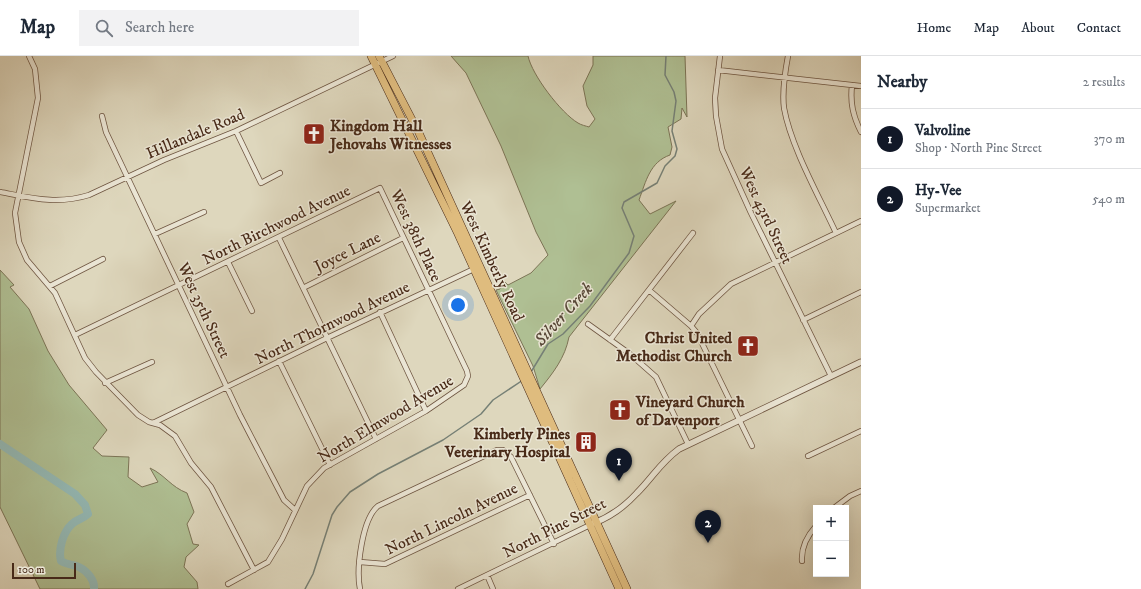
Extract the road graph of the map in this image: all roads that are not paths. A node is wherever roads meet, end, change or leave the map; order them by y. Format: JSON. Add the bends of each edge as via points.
{"nodes":[{"id":1,"x":29,"y":56,"type":"edge"},
{"id":2,"x":371,"y":56,"type":"edge"},
{"id":3,"x":393,"y":56,"type":"edge"},
{"id":4,"x":720,"y":56,"type":"edge"},
{"id":5,"x":788,"y":56,"type":"edge"},
{"id":6,"x":378,"y":61,"type":"edge"},
{"id":7,"x":718,"y":70,"type":"junction"},
{"id":8,"x":785,"y":77,"type":"junction"},
{"id":9,"x":852,"y":85,"type":"junction"},
{"id":10,"x":861,"y":86,"type":"edge"},
{"id":11,"x":102,"y":116,"type":"dead end"},
{"id":12,"x":236,"y":131,"type":"junction"},
{"id":13,"x":861,"y":132,"type":"edge"},
{"id":14,"x":280,"y":173,"type":"dead end"},
{"id":15,"x":128,"y":178,"type":"junction"},
{"id":16,"x":380,"y":188,"type":"joint"},
{"id":17,"x":0,"y":192,"type":"edge"},
{"id":18,"x":18,"y":196,"type":"junction"},
{"id":19,"x":204,"y":212,"type":"dead end"},
{"id":20,"x":861,"y":221,"type":"edge"},
{"id":21,"x":693,"y":233,"type":"dead end"},
{"id":22,"x":836,"y":233,"type":"junction"},
{"id":23,"x":154,"y":234,"type":"junction"},
{"id":24,"x":279,"y":238,"type":"junction"},
{"id":25,"x":403,"y":238,"type":"junction"},
{"id":26,"x":104,"y":259,"type":"dead end"},
{"id":27,"x":228,"y":262,"type":"junction"},
{"id":28,"x":775,"y":262,"type":"junction"},
{"id":29,"x":477,"y":267,"type":"junction"},
{"id":30,"x":50,"y":286,"type":"junction"},
{"id":31,"x":179,"y":286,"type":"junction"},
{"id":32,"x":303,"y":288,"type":"junction"},
{"id":33,"x":428,"y":290,"type":"junction"},
{"id":34,"x":649,"y":290,"type":"junction"},
{"id":35,"x":861,"y":292,"type":"edge"},
{"id":36,"x":252,"y":310,"type":"dead end"},
{"id":37,"x":380,"y":312,"type":"junction"},
{"id":38,"x":804,"y":320,"type":"junction"},
{"id":39,"x":588,"y":324,"type":"dead end"},
{"id":40,"x":691,"y":326,"type":"junction"},
{"id":41,"x":75,"y":335,"type":"junction"},
{"id":42,"x":327,"y":338,"type":"junction"},
{"id":43,"x":610,"y":340,"type":"junction"},
{"id":44,"x":279,"y":361,"type":"junction"},
{"id":45,"x":152,"y":362,"type":"dead end"},
{"id":46,"x":861,"y":362,"type":"edge"},
{"id":47,"x":831,"y":376,"type":"junction"},
{"id":48,"x":467,"y":381,"type":"joint"},
{"id":49,"x":105,"y":383,"type":"junction"},
{"id":50,"x":227,"y":386,"type":"junction"},
{"id":51,"x":426,"y":411,"type":"junction"},
{"id":52,"x":739,"y":420,"type":"junction"},
{"id":53,"x":153,"y":423,"type":"junction"},
{"id":54,"x":861,"y":431,"type":"edge"},
{"id":55,"x":376,"y":439,"type":"junction"},
{"id":56,"x":688,"y":444,"type":"junction"},
{"id":57,"x":752,"y":446,"type":"dead end"},
{"id":58,"x":808,"y":456,"type":"dead end"},
{"id":59,"x":330,"y":465,"type":"junction"},
{"id":60,"x":861,"y":490,"type":"edge"},
{"id":61,"x":530,"y":495,"type":"junction"},
{"id":62,"x":838,"y":505,"type":"edge"},
{"id":63,"x":295,"y":510,"type":"junction"},
{"id":64,"x":594,"y":524,"type":"junction"},
{"id":65,"x":813,"y":529,"type":"edge"},
{"id":66,"x":554,"y":544,"type":"junction"},
{"id":67,"x":802,"y":561,"type":"dead end"},
{"id":68,"x":360,"y":562,"type":"junction"},
{"id":69,"x":254,"y":570,"type":"junction"},
{"id":70,"x":487,"y":575,"type":"junction"},
{"id":71,"x":228,"y":584,"type":"dead end"},
{"id":72,"x":360,"y":589,"type":"edge"},
{"id":73,"x":458,"y":589,"type":"edge"},
{"id":74,"x":493,"y":589,"type":"edge"},
{"id":75,"x":618,"y":589,"type":"edge"},
{"id":76,"x":627,"y":589,"type":"edge"}],
"edges":[{"from":1,"to":18,"type":"street","via":[[35,69],[38,98]]},
{"from":2,"to":6,"type":"main road","name":"West Kimberly Road"},
{"from":3,"to":6,"type":"street","name":"Hillandale Road"},
{"from":4,"to":7,"type":"street","name":"West 43rd Street"},
{"from":5,"to":8,"type":"street"},
{"from":6,"to":12,"type":"street","name":"Hillandale Road"},
{"from":6,"to":29,"type":"main road","name":"West Kimberly Road"},
{"from":7,"to":8,"type":"street"},
{"from":7,"to":28,"type":"street","name":"West 43rd Street","via":[[715,98],[722,149]]},
{"from":8,"to":9,"type":"street"},
{"from":8,"to":22,"type":"street","via":[[784,106],[793,140]]},
{"from":9,"to":10,"type":"street"},
{"from":9,"to":13,"type":"street","via":[[850,99]]},
{"from":11,"to":15,"type":"street","name":"West 35th Street","via":[[106,132]]},
{"from":12,"to":14,"type":"street","via":[[260,183]]},
{"from":12,"to":15,"type":"street","name":"Hillandale Road","via":[[164,160]]},
{"from":15,"to":18,"type":"street","name":"Hillandale Road","via":[[76,199],[54,201]]},
{"from":15,"to":23,"type":"street","name":"West 35th Street"},
{"from":16,"to":24,"type":"street","name":"North Birchwood Avenue"},
{"from":16,"to":25,"type":"street","name":"West 38th Place"},
{"from":17,"to":18,"type":"street","name":"Hillandale Road"},
{"from":18,"to":30,"type":"street","via":[[15,220],[18,242],[27,260]]},
{"from":19,"to":23,"type":"street"},
{"from":20,"to":22,"type":"street"},
{"from":21,"to":34,"type":"street"},
{"from":22,"to":28,"type":"street"},
{"from":23,"to":31,"type":"street","name":"West 35th Street"},
{"from":24,"to":27,"type":"street","name":"North Birchwood Avenue"},
{"from":24,"to":32,"type":"street"},
{"from":25,"to":32,"type":"street","name":"Joyce Lane"},
{"from":25,"to":33,"type":"street","name":"West 38th Place"},
{"from":26,"to":30,"type":"street"},
{"from":27,"to":31,"type":"street","name":"North Birchwood Avenue"},
{"from":27,"to":36,"type":"street"},
{"from":28,"to":38,"type":"street","name":"West 43rd Street"},
{"from":28,"to":40,"type":"street","via":[[727,288],[699,314]]},
{"from":29,"to":33,"type":"street","name":"North Thornwood Avenue"},
{"from":29,"to":64,"type":"main road","name":"West Kimberly Road","via":[[526,367]]},
{"from":29,"to":64,"type":"main road","name":"West Kimberly Road","via":[[528,392]]},
{"from":30,"to":41,"type":"street","via":[[61,303]]},
{"from":31,"to":41,"type":"street","name":"North Birchwood Avenue"},
{"from":31,"to":50,"type":"street","name":"West 35th Street"},
{"from":32,"to":42,"type":"street"},
{"from":33,"to":37,"type":"street","name":"North Thornwood Avenue"},
{"from":33,"to":48,"type":"street","name":"West 38th Place","via":[[467,371]]},
{"from":34,"to":40,"type":"street"},
{"from":34,"to":43,"type":"street"},
{"from":35,"to":38,"type":"street"},
{"from":37,"to":42,"type":"street","name":"North Thornwood Avenue"},
{"from":37,"to":51,"type":"street"},
{"from":38,"to":47,"type":"street","name":"West 43rd Street"},
{"from":39,"to":43,"type":"street"},
{"from":40,"to":52,"type":"street"},
{"from":41,"to":49,"type":"street","via":[[84,358]]},
{"from":42,"to":44,"type":"street","name":"North Thornwood Avenue"},
{"from":42,"to":55,"type":"street"},
{"from":43,"to":56,"type":"street","via":[[656,377]]},
{"from":44,"to":50,"type":"street","name":"North Thornwood Avenue"},
{"from":44,"to":59,"type":"street"},
{"from":45,"to":49,"type":"street"},
{"from":46,"to":47,"type":"street","name":"North Pine Street"},
{"from":47,"to":52,"type":"street","name":"North Pine Street"},
{"from":48,"to":51,"type":"street","name":"North Elmwood Avenue"},
{"from":49,"to":53,"type":"street","via":[[138,415]]},
{"from":50,"to":53,"type":"street","name":"North Thornwood Avenue"},
{"from":50,"to":63,"type":"street","name":"West 35th Street","via":[[284,500]]},
{"from":51,"to":55,"type":"street","name":"North Elmwood Avenue"},
{"from":52,"to":56,"type":"street","name":"North Pine Street"},
{"from":52,"to":57,"type":"street"},
{"from":53,"to":69,"type":"street","via":[[175,436],[191,464],[211,486]]},
{"from":54,"to":58,"type":"street"},
{"from":55,"to":59,"type":"street","name":"North Elmwood Avenue"},
{"from":56,"to":64,"type":"street","name":"North Pine Street","via":[[668,457],[624,505]]},
{"from":59,"to":63,"type":"street","name":"North Elmwood Avenue","via":[[307,486]]},
{"from":60,"to":62,"type":"street"},
{"from":61,"to":66,"type":"street"},
{"from":61,"to":68,"type":"street","name":"North Lincoln Avenue","via":[[385,564]]},
{"from":61,"to":68,"type":"street","via":[[511,457],[502,450],[491,453],[378,506],[367,521]]},
{"from":63,"to":69,"type":"street","name":"North Elmwood Avenue","via":[[275,552],[268,562]]},
{"from":64,"to":66,"type":"street","name":"North Pine Street"},
{"from":64,"to":75,"type":"main road","name":"West Kimberly Road"},
{"from":64,"to":76,"type":"main road","name":"West Kimberly Road"},
{"from":65,"to":67,"type":"street","via":[[802,551]]},
{"from":66,"to":70,"type":"street","name":"North Pine Street"},
{"from":68,"to":72,"type":"street"},
{"from":69,"to":71,"type":"street","name":"North Elmwood Avenue"},
{"from":70,"to":73,"type":"street","name":"North Pine Street"},
{"from":70,"to":74,"type":"street"}]}
